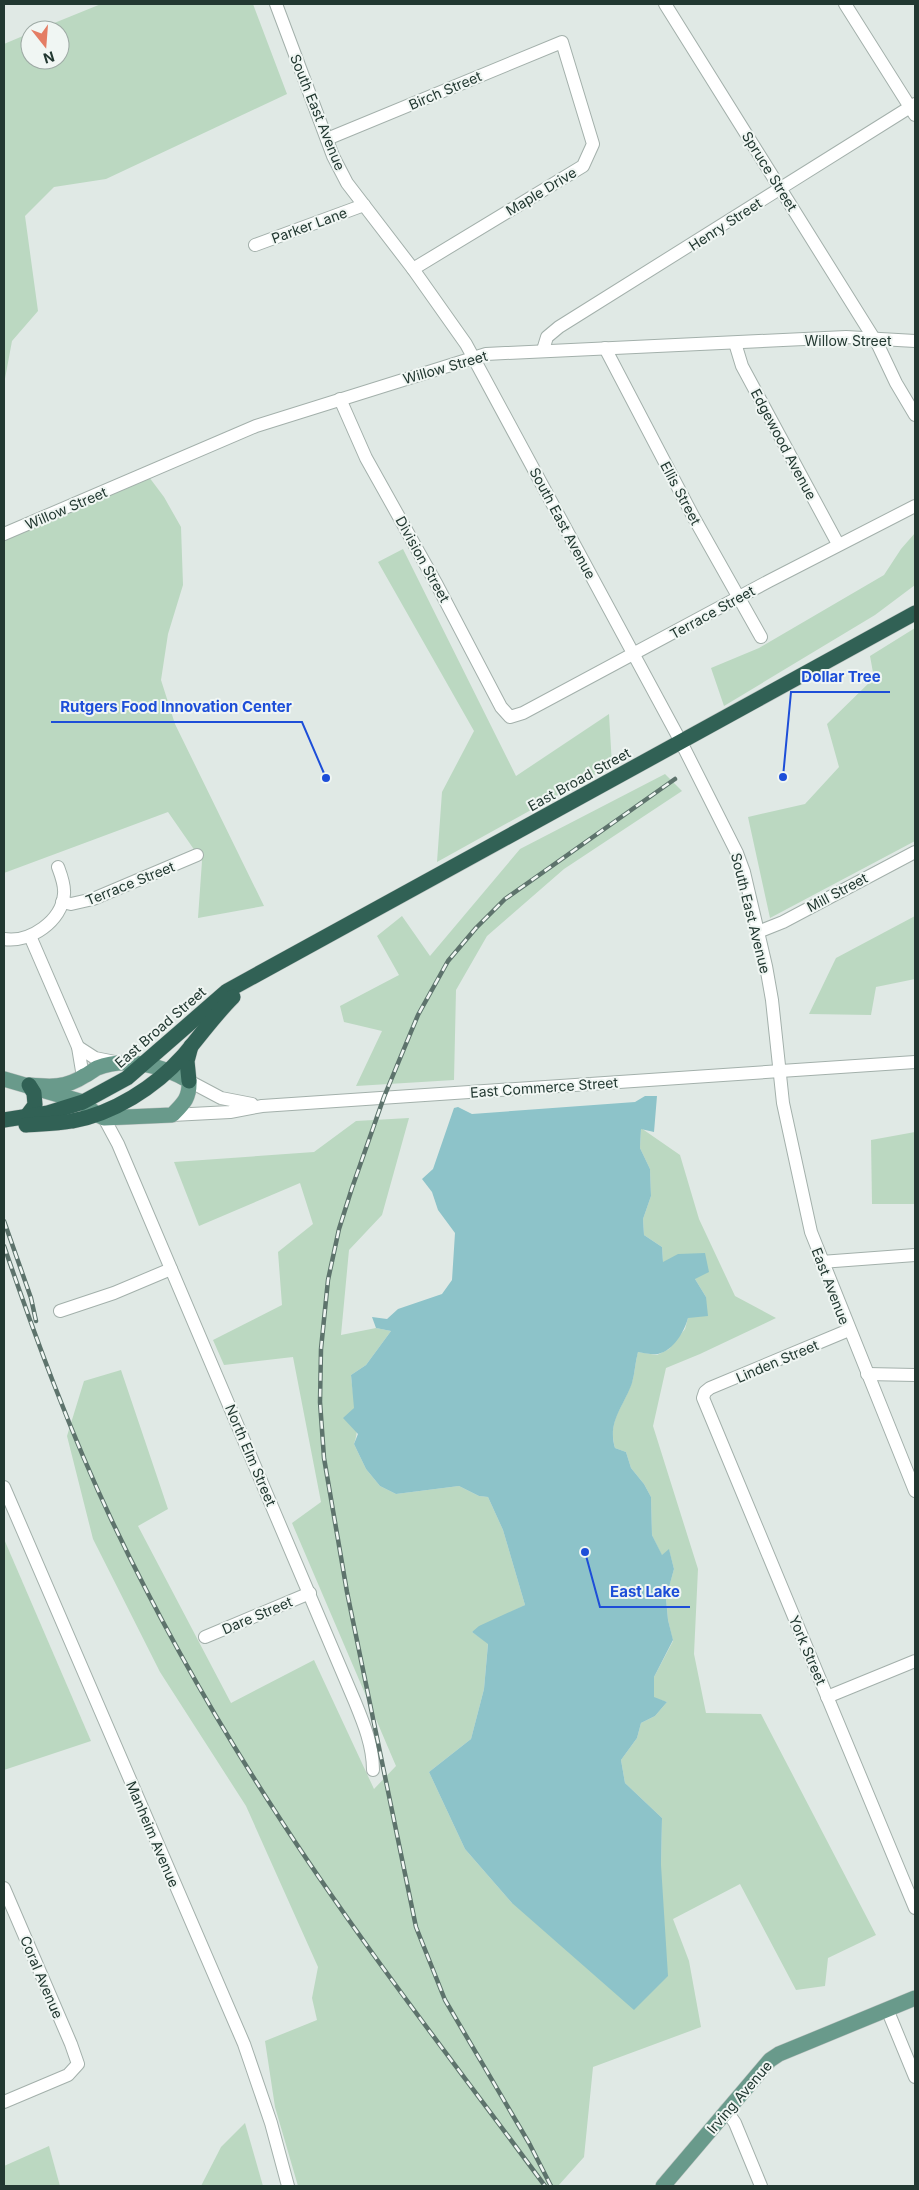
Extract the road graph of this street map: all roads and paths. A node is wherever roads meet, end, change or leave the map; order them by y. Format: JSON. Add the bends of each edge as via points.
{"nodes":[{"id":1,"x":276,"y":4,"type":"edge"},
{"id":2,"x":665,"y":4,"type":"edge"},
{"id":3,"x":845,"y":4,"type":"edge"},
{"id":4,"x":562,"y":42,"type":"joint"},
{"id":5,"x":914,"y":109,"type":"edge"},
{"id":6,"x":327,"y":139,"type":"junction"},
{"id":7,"x":781,"y":188,"type":"junction"},
{"id":8,"x":364,"y":205,"type":"junction"},
{"id":9,"x":254,"y":245,"type":"dead end"},
{"id":10,"x":413,"y":269,"type":"junction"},
{"id":11,"x":874,"y":338,"type":"junction"},
{"id":12,"x":915,"y":341,"type":"edge"},
{"id":13,"x":735,"y":343,"type":"junction"},
{"id":14,"x":605,"y":348,"type":"junction"},
{"id":15,"x":543,"y":350,"type":"junction"},
{"id":16,"x":473,"y":357,"type":"junction"},
{"id":17,"x":340,"y":399,"type":"junction"},
{"id":18,"x":915,"y":415,"type":"edge"},
{"id":19,"x":915,"y":506,"type":"edge"},
{"id":20,"x":4,"y":534,"type":"edge"},
{"id":21,"x":838,"y":544,"type":"junction"},
{"id":22,"x":739,"y":597,"type":"junction"},
{"id":23,"x":915,"y":612,"type":"edge"},
{"id":24,"x":761,"y":637,"type":"dead end"},
{"id":25,"x":634,"y":655,"type":"junction"},
{"id":26,"x":510,"y":717,"type":"joint"},
{"id":27,"x":681,"y":742,"type":"junction"},
{"id":28,"x":915,"y":852,"type":"edge"},
{"id":29,"x":197,"y":855,"type":"dead end"},
{"id":30,"x":58,"y":867,"type":"dead end"},
{"id":31,"x":62,"y":902,"type":"junction"},
{"id":32,"x":758,"y":932,"type":"junction"},
{"id":33,"x":30,"y":936,"type":"junction"},
{"id":34,"x":4,"y":939,"type":"edge"},
{"id":35,"x":193,"y":1034,"type":"junction"},
{"id":36,"x":78,"y":1047,"type":"junction"},
{"id":37,"x":915,"y":1062,"type":"edge"},
{"id":38,"x":127,"y":1063,"type":"junction"},
{"id":39,"x":144,"y":1065,"type":"junction"},
{"id":40,"x":168,"y":1070,"type":"junction"},
{"id":41,"x":779,"y":1071,"type":"junction"},
{"id":42,"x":83,"y":1077,"type":"junction"},
{"id":43,"x":4,"y":1079,"type":"edge"},
{"id":44,"x":189,"y":1082,"type":"junction"},
{"id":45,"x":29,"y":1086,"type":"junction"},
{"id":46,"x":83,"y":1102,"type":"junction"},
{"id":47,"x":262,"y":1106,"type":"junction"},
{"id":48,"x":172,"y":1115,"type":"junction"},
{"id":49,"x":100,"y":1116,"type":"junction"},
{"id":50,"x":26,"y":1117,"type":"junction"},
{"id":51,"x":125,"y":1118,"type":"junction"},
{"id":52,"x":4,"y":1120,"type":"edge"},
{"id":53,"x":4,"y":1125,"type":"edge"},
{"id":54,"x":118,"y":1144,"type":"junction"},
{"id":55,"x":915,"y":1255,"type":"edge"},
{"id":56,"x":821,"y":1262,"type":"junction"},
{"id":57,"x":171,"y":1269,"type":"junction"},
{"id":58,"x":60,"y":1311,"type":"dead end"},
{"id":59,"x":849,"y":1330,"type":"junction"},
{"id":60,"x":867,"y":1374,"type":"junction"},
{"id":61,"x":915,"y":1375,"type":"edge"},
{"id":62,"x":705,"y":1392,"type":"joint"},
{"id":63,"x":4,"y":1487,"type":"edge"},
{"id":64,"x":915,"y":1491,"type":"edge"},
{"id":65,"x":310,"y":1593,"type":"junction"},
{"id":66,"x":204,"y":1637,"type":"dead end"},
{"id":67,"x":915,"y":1661,"type":"edge"},
{"id":68,"x":827,"y":1697,"type":"junction"},
{"id":69,"x":373,"y":1770,"type":"dead end"},
{"id":70,"x":4,"y":1888,"type":"edge"},
{"id":71,"x":915,"y":1908,"type":"edge"},
{"id":72,"x":915,"y":1998,"type":"edge"},
{"id":73,"x":887,"y":2009,"type":"junction"},
{"id":74,"x":915,"y":2077,"type":"edge"},
{"id":75,"x":4,"y":2102,"type":"edge"},
{"id":76,"x":726,"y":2110,"type":"junction"},
{"id":77,"x":288,"y":2186,"type":"edge"},
{"id":78,"x":663,"y":2186,"type":"edge"},
{"id":79,"x":761,"y":2186,"type":"edge"}],
"edges":[{"from":1,"to":6,"type":"street","name":"South East Avenue"},
{"from":2,"to":7,"type":"street","name":"Spruce Street"},
{"from":3,"to":5,"type":"street"},
{"from":4,"to":6,"type":"street","name":"Birch Street"},
{"from":4,"to":10,"type":"street","name":"Maple Drive","via":[[592,144],[583,166]]},
{"from":5,"to":7,"type":"street","name":"Henry Street"},
{"from":6,"to":8,"type":"street","name":"South East Avenue","via":[[347,182]]},
{"from":7,"to":11,"type":"street","name":"Spruce Street"},
{"from":7,"to":15,"type":"street","name":"Henry Street","via":[[559,327],[547,337]]},
{"from":8,"to":9,"type":"street","name":"Parker Lane"},
{"from":8,"to":10,"type":"street","name":"South East Avenue"},
{"from":10,"to":16,"type":"street","name":"South East Avenue"},
{"from":11,"to":12,"type":"street","name":"Willow Street"},
{"from":11,"to":13,"type":"street","name":"Willow Street"},
{"from":11,"to":18,"type":"street","name":"Spruce Street"},
{"from":13,"to":14,"type":"street","name":"Willow Street"},
{"from":13,"to":21,"type":"street","name":"Edgewood Avenue","via":[[742,366]]},
{"from":14,"to":15,"type":"street","name":"Willow Street"},
{"from":14,"to":22,"type":"street","name":"Ellis Street"},
{"from":15,"to":16,"type":"street","name":"Willow Street"},
{"from":16,"to":17,"type":"street","name":"Willow Street"},
{"from":16,"to":25,"type":"street","name":"South East Avenue"},
{"from":17,"to":20,"type":"street","name":"Willow Street","via":[[256,426]]},
{"from":17,"to":26,"type":"street","name":"Division Street","via":[[366,458],[438,585],[501,707]]},
{"from":19,"to":21,"type":"street","name":"Terrace Street"},
{"from":21,"to":22,"type":"street","name":"Terrace Street"},
{"from":22,"to":24,"type":"street","name":"Ellis Street"},
{"from":22,"to":25,"type":"street","name":"Terrace Street"},
{"from":23,"to":27,"type":"highway","name":"East Broad Street"},
{"from":25,"to":26,"type":"street","name":"Terrace Street"},
{"from":25,"to":27,"type":"street","name":"South East Avenue"},
{"from":27,"to":32,"type":"street","name":"South East Avenue","via":[[737,853]]},
{"from":27,"to":35,"type":"highway","name":"East Broad Street","via":[[227,991]]},
{"from":28,"to":32,"type":"street","name":"Mill Street"},
{"from":29,"to":31,"type":"street","name":"Terrace Street","via":[[93,900],[71,904]]},
{"from":30,"to":31,"type":"street","via":[[63,884]]},
{"from":31,"to":33,"type":"street","via":[[42,929]]},
{"from":32,"to":41,"type":"street","name":"South East Avenue","via":[[772,1000]]},
{"from":33,"to":34,"type":"street"},
{"from":33,"to":36,"type":"street"},
{"from":35,"to":39,"type":"highway","name":"East Broad Street"},
{"from":35,"to":40,"type":"highway","name":"East Broad Street"},
{"from":35,"to":44,"type":"highway","via":[[187,1061]]},
{"from":36,"to":38,"type":"street","via":[[101,1060]]},
{"from":36,"to":42,"type":"street"},
{"from":37,"to":41,"type":"street","name":"East Commerce Street"},
{"from":38,"to":39,"type":"main road"},
{"from":38,"to":42,"type":"main road","via":[[103,1066]]},
{"from":39,"to":40,"type":"main road"},
{"from":39,"to":46,"type":"highway","name":"East Broad Street"},
{"from":40,"to":44,"type":"main road"},
{"from":40,"to":49,"type":"highway","name":"East Broad Street"},
{"from":41,"to":47,"type":"street","name":"East Commerce Street"},
{"from":41,"to":56,"type":"street","name":"East Avenue","via":[[788,1136]]},
{"from":42,"to":45,"type":"main road","via":[[60,1087]]},
{"from":42,"to":46,"type":"main road"},
{"from":43,"to":45,"type":"main road"},
{"from":44,"to":47,"type":"street","via":[[221,1098]]},
{"from":44,"to":48,"type":"main road","via":[[187,1100]]},
{"from":45,"to":46,"type":"main road"},
{"from":45,"to":50,"type":"highway","via":[[35,1099]]},
{"from":46,"to":49,"type":"main road"},
{"from":46,"to":50,"type":"highway","name":"East Broad Street"},
{"from":47,"to":48,"type":"street","name":"East Commerce Street","via":[[230,1112]]},
{"from":48,"to":51,"type":"main road"},
{"from":49,"to":51,"type":"main road"},
{"from":49,"to":53,"type":"highway","name":"East Broad Street","via":[[52,1124]]},
{"from":49,"to":54,"type":"street","name":"North Elm Street"},
{"from":50,"to":52,"type":"highway","name":"East Broad Street"},
{"from":51,"to":54,"type":"street","via":[[118,1129]]},
{"from":54,"to":57,"type":"street","name":"North Elm Street"},
{"from":55,"to":56,"type":"street"},
{"from":56,"to":59,"type":"street","name":"East Avenue"},
{"from":57,"to":58,"type":"street"},
{"from":57,"to":65,"type":"street","name":"North Elm Street"},
{"from":59,"to":60,"type":"street","name":"East Avenue"},
{"from":59,"to":62,"type":"street","name":"Linden Street"},
{"from":60,"to":61,"type":"street"},
{"from":60,"to":64,"type":"street","name":"East Avenue"},
{"from":62,"to":68,"type":"street","name":"York Street","via":[[706,1405]]},
{"from":63,"to":77,"type":"street","name":"Manheim Avenue","via":[[244,2044]]},
{"from":65,"to":66,"type":"street","name":"Dare Street"},
{"from":65,"to":69,"type":"street","name":"North Elm Street","via":[[367,1732]]},
{"from":67,"to":68,"type":"street"},
{"from":68,"to":71,"type":"street","name":"York Street"},
{"from":70,"to":75,"type":"street","name":"Coral Avenue","via":[[71,2044],[77,2066],[68,2075]]},
{"from":72,"to":73,"type":"main road","name":"Irving Avenue"},
{"from":73,"to":74,"type":"street"},
{"from":73,"to":76,"type":"main road","name":"Irving Avenue","via":[[779,2054]]},
{"from":76,"to":78,"type":"main road","name":"Irving Avenue"},
{"from":76,"to":79,"type":"street","via":[[736,2123]]}]}
